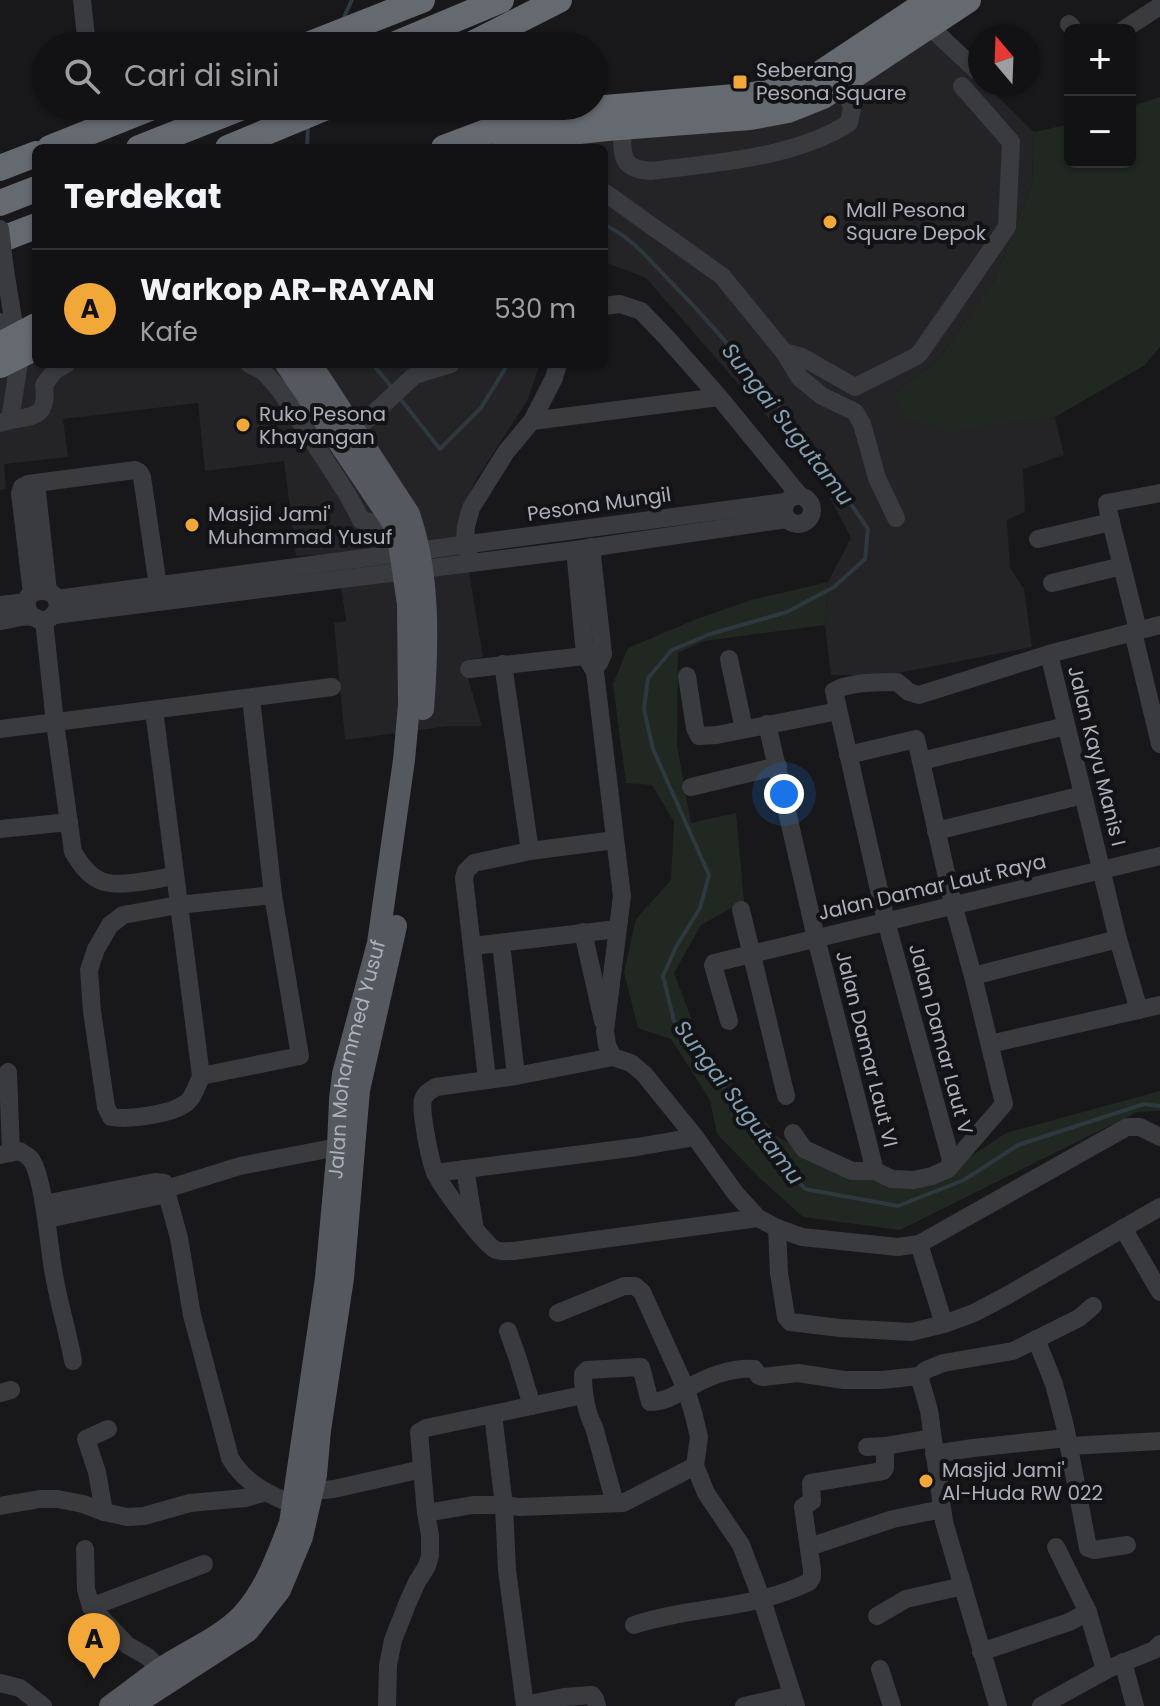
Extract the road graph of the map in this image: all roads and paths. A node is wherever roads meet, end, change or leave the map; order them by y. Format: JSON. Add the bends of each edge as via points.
{"nodes":[{"id":1,"x":82,"y":0,"type":"edge"},
{"id":2,"x":422,"y":0,"type":"edge"},
{"id":3,"x":501,"y":0,"type":"edge"},
{"id":4,"x":559,"y":0,"type":"edge"},
{"id":5,"x":968,"y":0,"type":"edge"},
{"id":6,"x":1160,"y":6,"type":"edge"},
{"id":7,"x":930,"y":13,"type":"edge"},
{"id":8,"x":1132,"y":24,"type":"edge"},
{"id":9,"x":85,"y":32,"type":"edge"},
{"id":10,"x":342,"y":32,"type":"edge"},
{"id":11,"x":424,"y":32,"type":"edge"},
{"id":12,"x":496,"y":32,"type":"edge"},
{"id":13,"x":968,"y":60,"type":"edge"},
{"id":14,"x":844,"y":82,"type":"junction"},
{"id":15,"x":962,"y":86,"type":"dead end"},
{"id":16,"x":608,"y":108,"type":"edge"},
{"id":17,"x":120,"y":120,"type":"edge"},
{"id":18,"x":210,"y":120,"type":"edge"},
{"id":19,"x":295,"y":120,"type":"edge"},
{"id":20,"x":526,"y":120,"type":"edge"},
{"id":21,"x":622,"y":127,"type":"junction"},
{"id":22,"x":569,"y":140,"type":"edge"},
{"id":23,"x":60,"y":144,"type":"edge"},
{"id":24,"x":149,"y":144,"type":"edge"},
{"id":25,"x":237,"y":144,"type":"edge"},
{"id":26,"x":455,"y":144,"type":"edge"},
{"id":27,"x":518,"y":144,"type":"edge"},
{"id":28,"x":32,"y":156,"type":"edge"},
{"id":29,"x":0,"y":168,"type":"edge"},
{"id":30,"x":32,"y":191,"type":"edge"},
{"id":31,"x":608,"y":195,"type":"edge"},
{"id":32,"x":0,"y":203,"type":"edge"},
{"id":33,"x":32,"y":228,"type":"edge"},
{"id":34,"x":0,"y":229,"type":"edge"},
{"id":35,"x":0,"y":240,"type":"edge"},
{"id":36,"x":608,"y":306,"type":"edge"},
{"id":37,"x":14,"y":343,"type":"edge"},
{"id":38,"x":784,"y":352,"type":"junction"},
{"id":39,"x":59,"y":368,"type":"edge"},
{"id":40,"x":257,"y":368,"type":"edge"},
{"id":41,"x":290,"y":368,"type":"edge"},
{"id":42,"x":313,"y":368,"type":"edge"},
{"id":43,"x":438,"y":368,"type":"edge"},
{"id":44,"x":557,"y":368,"type":"edge"},
{"id":45,"x":855,"y":387,"type":"junction"},
{"id":46,"x":719,"y":397,"type":"junction"},
{"id":47,"x":841,"y":405,"type":"junction"},
{"id":48,"x":532,"y":421,"type":"junction"},
{"id":49,"x":5,"y":422,"type":"edge"},
{"id":50,"x":352,"y":433,"type":"junction"},
{"id":51,"x":1160,"y":493,"type":"edge"},
{"id":52,"x":791,"y":506,"type":"junction"},
{"id":53,"x":896,"y":518,"type":"dead end"},
{"id":54,"x":1111,"y":522,"type":"junction"},
{"id":55,"x":393,"y":523,"type":"junction"},
{"id":56,"x":1038,"y":539,"type":"dead end"},
{"id":57,"x":465,"y":544,"type":"junction"},
{"id":58,"x":583,"y":549,"type":"junction"},
{"id":59,"x":406,"y":562,"type":"junction"},
{"id":60,"x":472,"y":563,"type":"junction"},
{"id":61,"x":1122,"y":566,"type":"junction"},
{"id":62,"x":311,"y":574,"type":"junction"},
{"id":63,"x":1052,"y":583,"type":"dead end"},
{"id":64,"x":158,"y":586,"type":"junction"},
{"id":65,"x":0,"y":605,"type":"edge"},
{"id":66,"x":42,"y":605,"type":"junction"},
{"id":67,"x":0,"y":621,"type":"edge"},
{"id":68,"x":1160,"y":625,"type":"edge"},
{"id":69,"x":1135,"y":631,"type":"junction"},
{"id":70,"x":594,"y":654,"type":"junction"},
{"id":71,"x":1049,"y":654,"type":"junction"},
{"id":72,"x":729,"y":659,"type":"dead end"},
{"id":73,"x":503,"y":664,"type":"junction"},
{"id":74,"x":469,"y":669,"type":"dead end"},
{"id":75,"x":687,"y":676,"type":"dead end"},
{"id":76,"x":332,"y":687,"type":"dead end"},
{"id":77,"x":251,"y":698,"type":"junction"},
{"id":78,"x":154,"y":710,"type":"junction"},
{"id":79,"x":838,"y":711,"type":"junction"},
{"id":80,"x":55,"y":723,"type":"junction"},
{"id":81,"x":767,"y":724,"type":"junction"},
{"id":82,"x":1066,"y":726,"type":"junction"},
{"id":83,"x":0,"y":729,"type":"edge"},
{"id":84,"x":744,"y":729,"type":"junction"},
{"id":85,"x":1160,"y":744,"type":"edge"},
{"id":86,"x":848,"y":755,"type":"junction"},
{"id":87,"x":921,"y":761,"type":"junction"},
{"id":88,"x":778,"y":766,"type":"junction"},
{"id":89,"x":691,"y":787,"type":"dead end"},
{"id":90,"x":1083,"y":795,"type":"junction"},
{"id":91,"x":69,"y":822,"type":"junction"},
{"id":92,"x":0,"y":829,"type":"edge"},
{"id":93,"x":936,"y":831,"type":"junction"},
{"id":94,"x":615,"y":840,"type":"junction"},
{"id":95,"x":530,"y":851,"type":"junction"},
{"id":96,"x":1160,"y":856,"type":"edge"},
{"id":97,"x":1103,"y":869,"type":"junction"},
{"id":98,"x":174,"y":876,"type":"junction"},
{"id":99,"x":273,"y":895,"type":"junction"},
{"id":100,"x":953,"y":904,"type":"junction"},
{"id":101,"x":178,"y":905,"type":"junction"},
{"id":102,"x":741,"y":910,"type":"dead end"},
{"id":103,"x":886,"y":921,"type":"junction"},
{"id":104,"x":617,"y":929,"type":"junction"},
{"id":105,"x":583,"y":932,"type":"junction"},
{"id":106,"x":816,"y":938,"type":"junction"},
{"id":107,"x":1118,"y":939,"type":"junction"},
{"id":108,"x":501,"y":943,"type":"junction"},
{"id":109,"x":473,"y":946,"type":"junction"},
{"id":110,"x":752,"y":953,"type":"junction"},
{"id":111,"x":973,"y":976,"type":"junction"},
{"id":112,"x":1160,"y":1005,"type":"edge"},
{"id":113,"x":1139,"y":1010,"type":"junction"},
{"id":114,"x":729,"y":1021,"type":"dead end"},
{"id":115,"x":605,"y":1031,"type":"junction"},
{"id":116,"x":990,"y":1044,"type":"junction"},
{"id":117,"x":613,"y":1057,"type":"junction"},
{"id":118,"x":8,"y":1072,"type":"dead end"},
{"id":119,"x":201,"y":1076,"type":"junction"},
{"id":120,"x":516,"y":1076,"type":"junction"},
{"id":121,"x":487,"y":1079,"type":"junction"},
{"id":122,"x":786,"y":1096,"type":"dead end"},
{"id":123,"x":793,"y":1133,"type":"dead end"},
{"id":124,"x":695,"y":1137,"type":"junction"},
{"id":125,"x":1160,"y":1137,"type":"edge"},
{"id":126,"x":338,"y":1147,"type":"junction"},
{"id":127,"x":5,"y":1154,"type":"edge"},
{"id":128,"x":465,"y":1169,"type":"junction"},
{"id":129,"x":948,"y":1169,"type":"junction"},
{"id":130,"x":875,"y":1171,"type":"junction"},
{"id":131,"x":435,"y":1173,"type":"junction"},
{"id":132,"x":167,"y":1192,"type":"junction"},
{"id":133,"x":1160,"y":1207,"type":"edge"},
{"id":134,"x":46,"y":1211,"type":"junction"},
{"id":135,"x":758,"y":1218,"type":"junction"},
{"id":136,"x":777,"y":1228,"type":"junction"},
{"id":137,"x":1123,"y":1228,"type":"junction"},
{"id":138,"x":475,"y":1230,"type":"junction"},
{"id":139,"x":919,"y":1244,"type":"junction"},
{"id":140,"x":1160,"y":1292,"type":"edge"},
{"id":141,"x":1093,"y":1306,"type":"dead end"},
{"id":142,"x":558,"y":1313,"type":"dead end"},
{"id":143,"x":944,"y":1324,"type":"junction"},
{"id":144,"x":508,"y":1331,"type":"dead end"},
{"id":145,"x":1036,"y":1339,"type":"junction"},
{"id":146,"x":73,"y":1361,"type":"dead end"},
{"id":147,"x":919,"y":1376,"type":"junction"},
{"id":148,"x":686,"y":1389,"type":"junction"},
{"id":149,"x":583,"y":1395,"type":"junction"},
{"id":150,"x":532,"y":1406,"type":"junction"},
{"id":151,"x":493,"y":1414,"type":"junction"},
{"id":152,"x":108,"y":1429,"type":"dead end"},
{"id":153,"x":1160,"y":1441,"type":"edge"},
{"id":154,"x":1068,"y":1442,"type":"junction"},
{"id":155,"x":933,"y":1446,"type":"junction"},
{"id":156,"x":695,"y":1466,"type":"junction"},
{"id":157,"x":422,"y":1469,"type":"junction"},
{"id":158,"x":266,"y":1492,"type":"junction"},
{"id":159,"x":305,"y":1503,"type":"junction"},
{"id":160,"x":615,"y":1503,"type":"junction"},
{"id":161,"x":0,"y":1506,"type":"edge"},
{"id":162,"x":504,"y":1506,"type":"junction"},
{"id":163,"x":942,"y":1509,"type":"junction"},
{"id":164,"x":104,"y":1512,"type":"junction"},
{"id":165,"x":426,"y":1513,"type":"junction"},
{"id":166,"x":1127,"y":1545,"type":"dead end"},
{"id":167,"x":809,"y":1547,"type":"junction"},
{"id":168,"x":1056,"y":1547,"type":"dead end"},
{"id":169,"x":85,"y":1549,"type":"dead end"},
{"id":170,"x":204,"y":1564,"type":"dead end"},
{"id":171,"x":963,"y":1586,"type":"junction"},
{"id":172,"x":762,"y":1600,"type":"junction"},
{"id":173,"x":91,"y":1607,"type":"junction"},
{"id":174,"x":1088,"y":1612,"type":"junction"},
{"id":175,"x":877,"y":1616,"type":"dead end"},
{"id":176,"x":634,"y":1625,"type":"dead end"},
{"id":177,"x":1160,"y":1644,"type":"edge"},
{"id":178,"x":981,"y":1652,"type":"junction"},
{"id":179,"x":1123,"y":1662,"type":"junction"},
{"id":180,"x":160,"y":1669,"type":"junction"},
{"id":181,"x":880,"y":1669,"type":"dead end"},
{"id":182,"x":1105,"y":1670,"type":"junction"},
{"id":183,"x":0,"y":1683,"type":"edge"},
{"id":184,"x":794,"y":1701,"type":"edge"},
{"id":185,"x":1052,"y":1704,"type":"edge"},
{"id":186,"x":525,"y":1705,"type":"edge"},
{"id":187,"x":43,"y":1706,"type":"edge"},
{"id":188,"x":110,"y":1706,"type":"edge"},
{"id":189,"x":133,"y":1706,"type":"edge"},
{"id":190,"x":387,"y":1706,"type":"edge"},
{"id":191,"x":597,"y":1706,"type":"edge"},
{"id":192,"x":744,"y":1706,"type":"edge"},
{"id":193,"x":892,"y":1706,"type":"edge"},
{"id":194,"x":998,"y":1706,"type":"edge"},
{"id":195,"x":1135,"y":1706,"type":"edge"}],
"edges":[{"from":1,"to":9,"type":"street"},
{"from":2,"to":10,"type":"highway"},
{"from":3,"to":11,"type":"highway"},
{"from":4,"to":12,"type":"highway"},
{"from":5,"to":7,"type":"highway"},
{"from":6,"to":8,"type":"street"},
{"from":7,"to":13,"type":"street"},
{"from":7,"to":14,"type":"highway"},
{"from":7,"to":16,"type":"highway","via":[[809,81],[781,90]]},
{"from":14,"to":21,"type":"highway","via":[[788,110]]},
{"from":14,"to":21,"type":"street","via":[[852,108],[849,123],[822,138],[752,159],[637,170],[623,158]]},
{"from":15,"to":45,"type":"street","via":[[1011,142],[1007,227],[920,353]]},
{"from":17,"to":23,"type":"highway"},
{"from":18,"to":24,"type":"highway"},
{"from":19,"to":25,"type":"highway"},
{"from":20,"to":26,"type":"highway"},
{"from":21,"to":22,"type":"highway"},
{"from":22,"to":27,"type":"highway","via":[[552,134]]},
{"from":28,"to":29,"type":"highway"},
{"from":30,"to":32,"type":"highway"},
{"from":31,"to":38,"type":"street","via":[[722,276]]},
{"from":33,"to":35,"type":"highway"},
{"from":34,"to":37,"type":"street","bridge":true},
{"from":36,"to":46,"type":"street","via":[[641,311]]},
{"from":37,"to":49,"type":"street"},
{"from":38,"to":45,"type":"street"},
{"from":38,"to":47,"type":"street","via":[[800,378]]},
{"from":39,"to":49,"type":"street","via":[[44,385],[42,411]]},
{"from":40,"to":55,"type":"street","via":[[280,390],[361,520]]},
{"from":41,"to":50,"type":"main road","name":"Jalan Mohammed Yusuf"},
{"from":42,"to":50,"type":"main road","name":"Jalan Mohammed Yusuf"},
{"from":43,"to":50,"type":"street","via":[[415,375]]},
{"from":44,"to":48,"type":"street"},
{"from":45,"to":47,"type":"street"},
{"from":46,"to":48,"type":"street"},
{"from":46,"to":52,"type":"street"},
{"from":47,"to":53,"type":"street","via":[[855,412],[862,424],[877,478]]},
{"from":48,"to":57,"type":"street","via":[[471,508]]},
{"from":50,"to":55,"type":"main road","name":"Jalan Mohammed Yusuf"},
{"from":50,"to":59,"type":"main road","name":"Jalan Mohammed Yusuf","via":[[409,514],[416,533]]},
{"from":51,"to":54,"type":"street","via":[[1107,503]]},
{"from":52,"to":57,"type":"street","name":"Pesona Mungil"},
{"from":52,"to":58,"type":"street","name":"Pesona Mungil"},
{"from":54,"to":56,"type":"street"},
{"from":54,"to":61,"type":"street"},
{"from":55,"to":59,"type":"main road","name":"Jalan Mohammed Yusuf"},
{"from":57,"to":59,"type":"street","name":"Pesona Mungil"},
{"from":57,"to":60,"type":"street"},
{"from":58,"to":60,"type":"street","name":"Pesona Mungil"},
{"from":58,"to":70,"type":"street"},
{"from":59,"to":60,"type":"street","name":"Pesona Mungil"},
{"from":59,"to":62,"type":"street"},
{"from":59,"to":126,"type":"main road","name":"Jalan Mohammed Yusuf","via":[[410,656],[404,760],[378,943],[343,1074]]},
{"from":59,"to":159,"type":"main road","name":"Jalan Mohammed Yusuf","via":[[426,603],[419,752],[393,944],[359,1090],[343,1278]]},
{"from":61,"to":63,"type":"street"},
{"from":61,"to":69,"type":"street"},
{"from":62,"to":64,"type":"street"},
{"from":62,"to":66,"type":"street"},
{"from":64,"to":66,"type":"street"},
{"from":64,"to":66,"type":"street","via":[[139,472],[36,483],[20,493]]},
{"from":65,"to":66,"type":"street"},
{"from":66,"to":67,"type":"street"},
{"from":66,"to":80,"type":"street"},
{"from":68,"to":69,"type":"street"},
{"from":69,"to":71,"type":"street"},
{"from":69,"to":85,"type":"street"},
{"from":70,"to":73,"type":"street"},
{"from":70,"to":94,"type":"street"},
{"from":71,"to":79,"type":"street","via":[[919,695],[897,682],[841,687],[834,691]]},
{"from":71,"to":82,"type":"street","name":"Jalan Kayu Manis I"},
{"from":72,"to":84,"type":"street"},
{"from":73,"to":74,"type":"street"},
{"from":73,"to":95,"type":"street"},
{"from":75,"to":84,"type":"street","via":[[699,736]]},
{"from":76,"to":77,"type":"street"},
{"from":77,"to":78,"type":"street"},
{"from":77,"to":99,"type":"street"},
{"from":78,"to":80,"type":"street"},
{"from":78,"to":98,"type":"street"},
{"from":79,"to":81,"type":"street"},
{"from":79,"to":86,"type":"street","name":"Jalan Damar Laut V"},
{"from":80,"to":83,"type":"street"},
{"from":80,"to":91,"type":"street"},
{"from":81,"to":84,"type":"street"},
{"from":81,"to":88,"type":"street","name":"Jalan Damar Laut VI"},
{"from":82,"to":87,"type":"street"},
{"from":82,"to":90,"type":"street","name":"Jalan Kayu Manis I"},
{"from":86,"to":87,"type":"street","via":[[916,739]]},
{"from":86,"to":103,"type":"street","name":"Jalan Damar Laut V"},
{"from":87,"to":93,"type":"street"},
{"from":88,"to":89,"type":"street"},
{"from":88,"to":106,"type":"street","name":"Jalan Damar Laut VI"},
{"from":90,"to":93,"type":"street"},
{"from":90,"to":97,"type":"street","name":"Jalan Kayu Manis I"},
{"from":91,"to":92,"type":"street"},
{"from":91,"to":98,"type":"street","via":[[73,852],[100,881]]},
{"from":93,"to":100,"type":"street"},
{"from":94,"to":95,"type":"street"},
{"from":94,"to":104,"type":"street","via":[[622,896]]},
{"from":95,"to":109,"type":"street","via":[[474,863],[466,871]]},
{"from":96,"to":97,"type":"street","name":"Jalan Damar Laut Raya"},
{"from":97,"to":100,"type":"street","name":"Jalan Damar Laut Raya"},
{"from":97,"to":107,"type":"street","name":"Jalan Kayu Manis I"},
{"from":98,"to":101,"type":"street"},
{"from":99,"to":101,"type":"street"},
{"from":99,"to":119,"type":"street","via":[[300,1056]]},
{"from":100,"to":103,"type":"street","name":"Jalan Damar Laut Raya"},
{"from":100,"to":111,"type":"street"},
{"from":101,"to":119,"type":"street"},
{"from":101,"to":119,"type":"street","via":[[123,915],[110,925],[89,970],[106,1107],[111,1117],[121,1118],[181,1108]]},
{"from":102,"to":110,"type":"street"},
{"from":103,"to":106,"type":"street","name":"Jalan Damar Laut Raya"},
{"from":103,"to":129,"type":"street","name":"Jalan Damar Laut V","via":[[951,1160]]},
{"from":104,"to":105,"type":"street"},
{"from":104,"to":115,"type":"street"},
{"from":105,"to":108,"type":"street"},
{"from":105,"to":115,"type":"street"},
{"from":106,"to":110,"type":"street","name":"Jalan Damar Laut Raya"},
{"from":106,"to":130,"type":"street","name":"Jalan Damar Laut VI"},
{"from":107,"to":111,"type":"street"},
{"from":107,"to":113,"type":"street","name":"Jalan Kayu Manis I"},
{"from":108,"to":109,"type":"street"},
{"from":108,"to":120,"type":"street"},
{"from":109,"to":121,"type":"street"},
{"from":110,"to":114,"type":"street","name":"Jalan Damar Laut Raya","via":[[713,965]]},
{"from":110,"to":122,"type":"street"},
{"from":111,"to":116,"type":"street"},
{"from":112,"to":113,"type":"street"},
{"from":113,"to":116,"type":"street"},
{"from":115,"to":117,"type":"street"},
{"from":116,"to":129,"type":"street","via":[[1004,1104]]},
{"from":117,"to":120,"type":"street"},
{"from":117,"to":124,"type":"street","via":[[644,1074]]},
{"from":118,"to":127,"type":"street"},
{"from":120,"to":121,"type":"street"},
{"from":121,"to":131,"type":"street","via":[[436,1087],[422,1100]]},
{"from":123,"to":130,"type":"street","via":[[804,1149],[824,1160],[852,1171]]},
{"from":124,"to":128,"type":"street"},
{"from":124,"to":135,"type":"street"},
{"from":125,"to":139,"type":"street","via":[[1127,1127]]},
{"from":126,"to":132,"type":"street","via":[[240,1166]]},
{"from":126,"to":159,"type":"main road","name":"Jalan Mohammed Yusuf"},
{"from":127,"to":134,"type":"street","via":[[20,1151],[31,1159]]},
{"from":128,"to":131,"type":"street"},
{"from":128,"to":138,"type":"street"},
{"from":129,"to":130,"type":"street","via":[[914,1180]]},
{"from":131,"to":138,"type":"street"},
{"from":132,"to":134,"type":"street","via":[[159,1181]]},
{"from":132,"to":158,"type":"street","via":[[226,1447],[238,1472]]},
{"from":133,"to":137,"type":"street"},
{"from":134,"to":146,"type":"street"},
{"from":135,"to":136,"type":"street"},
{"from":135,"to":138,"type":"street","via":[[514,1251],[496,1251]]},
{"from":136,"to":139,"type":"street","via":[[802,1237],[854,1243]]},
{"from":136,"to":143,"type":"street","via":[[779,1273],[790,1322],[911,1332]]},
{"from":137,"to":140,"type":"street"},
{"from":137,"to":143,"type":"street","via":[[1008,1295]]},
{"from":139,"to":143,"type":"street"},
{"from":141,"to":145,"type":"street"},
{"from":142,"to":148,"type":"street","via":[[635,1286]]},
{"from":144,"to":150,"type":"street"},
{"from":145,"to":147,"type":"street","via":[[1013,1351],[943,1363]]},
{"from":145,"to":154,"type":"street"},
{"from":147,"to":148,"type":"street","via":[[763,1377],[745,1368],[712,1375]]},
{"from":147,"to":155,"type":"street"},
{"from":148,"to":149,"type":"street","via":[[650,1402],[638,1367],[584,1372]]},
{"from":148,"to":156,"type":"street","via":[[699,1437]]},
{"from":149,"to":150,"type":"street"},
{"from":149,"to":160,"type":"street"},
{"from":150,"to":151,"type":"street"},
{"from":151,"to":157,"type":"street","via":[[421,1430]]},
{"from":151,"to":162,"type":"street"},
{"from":152,"to":164,"type":"street","via":[[86,1439]]},
{"from":153,"to":154,"type":"street"},
{"from":154,"to":155,"type":"street"},
{"from":154,"to":166,"type":"street","via":[[1088,1548]]},
{"from":155,"to":163,"type":"street"},
{"from":155,"to":167,"type":"street","via":[[876,1447],[883,1471],[811,1483],[812,1501],[803,1507]]},
{"from":156,"to":160,"type":"street"},
{"from":156,"to":172,"type":"street","via":[[706,1493],[741,1545]]},
{"from":157,"to":159,"type":"street","via":[[334,1489]]},
{"from":157,"to":165,"type":"street"},
{"from":158,"to":159,"type":"street"},
{"from":158,"to":164,"type":"street","via":[[144,1516]]},
{"from":159,"to":180,"type":"main road","name":"Jalan Mohammed Yusuf","via":[[243,1614]]},
{"from":159,"to":189,"type":"main road","name":"Jalan Mohammed Yusuf","via":[[302,1537],[280,1590],[248,1631]]},
{"from":160,"to":162,"type":"street"},
{"from":161,"to":164,"type":"street","via":[[58,1499]]},
{"from":162,"to":165,"type":"street"},
{"from":162,"to":186,"type":"street"},
{"from":163,"to":167,"type":"street"},
{"from":163,"to":171,"type":"street"},
{"from":165,"to":190,"type":"street","via":[[430,1556],[393,1640]]},
{"from":167,"to":172,"type":"street","via":[[809,1582]]},
{"from":168,"to":174,"type":"street"},
{"from":169,"to":173,"type":"street"},
{"from":170,"to":173,"type":"street"},
{"from":171,"to":175,"type":"street","via":[[906,1599]]},
{"from":171,"to":178,"type":"street"},
{"from":172,"to":176,"type":"street"},
{"from":172,"to":184,"type":"street"},
{"from":173,"to":180,"type":"street","via":[[127,1645]]},
{"from":174,"to":178,"type":"street"},
{"from":174,"to":182,"type":"street"},
{"from":177,"to":179,"type":"street"},
{"from":178,"to":194,"type":"street"},
{"from":179,"to":182,"type":"street"},
{"from":179,"to":195,"type":"street"},
{"from":180,"to":188,"type":"main road","name":"Jalan Mohammed Yusuf"},
{"from":181,"to":193,"type":"street"},
{"from":182,"to":185,"type":"street"},
{"from":183,"to":187,"type":"street","via":[[20,1688]]},
{"from":184,"to":192,"type":"street"},
{"from":186,"to":191,"type":"street","via":[[592,1695]]}]}
